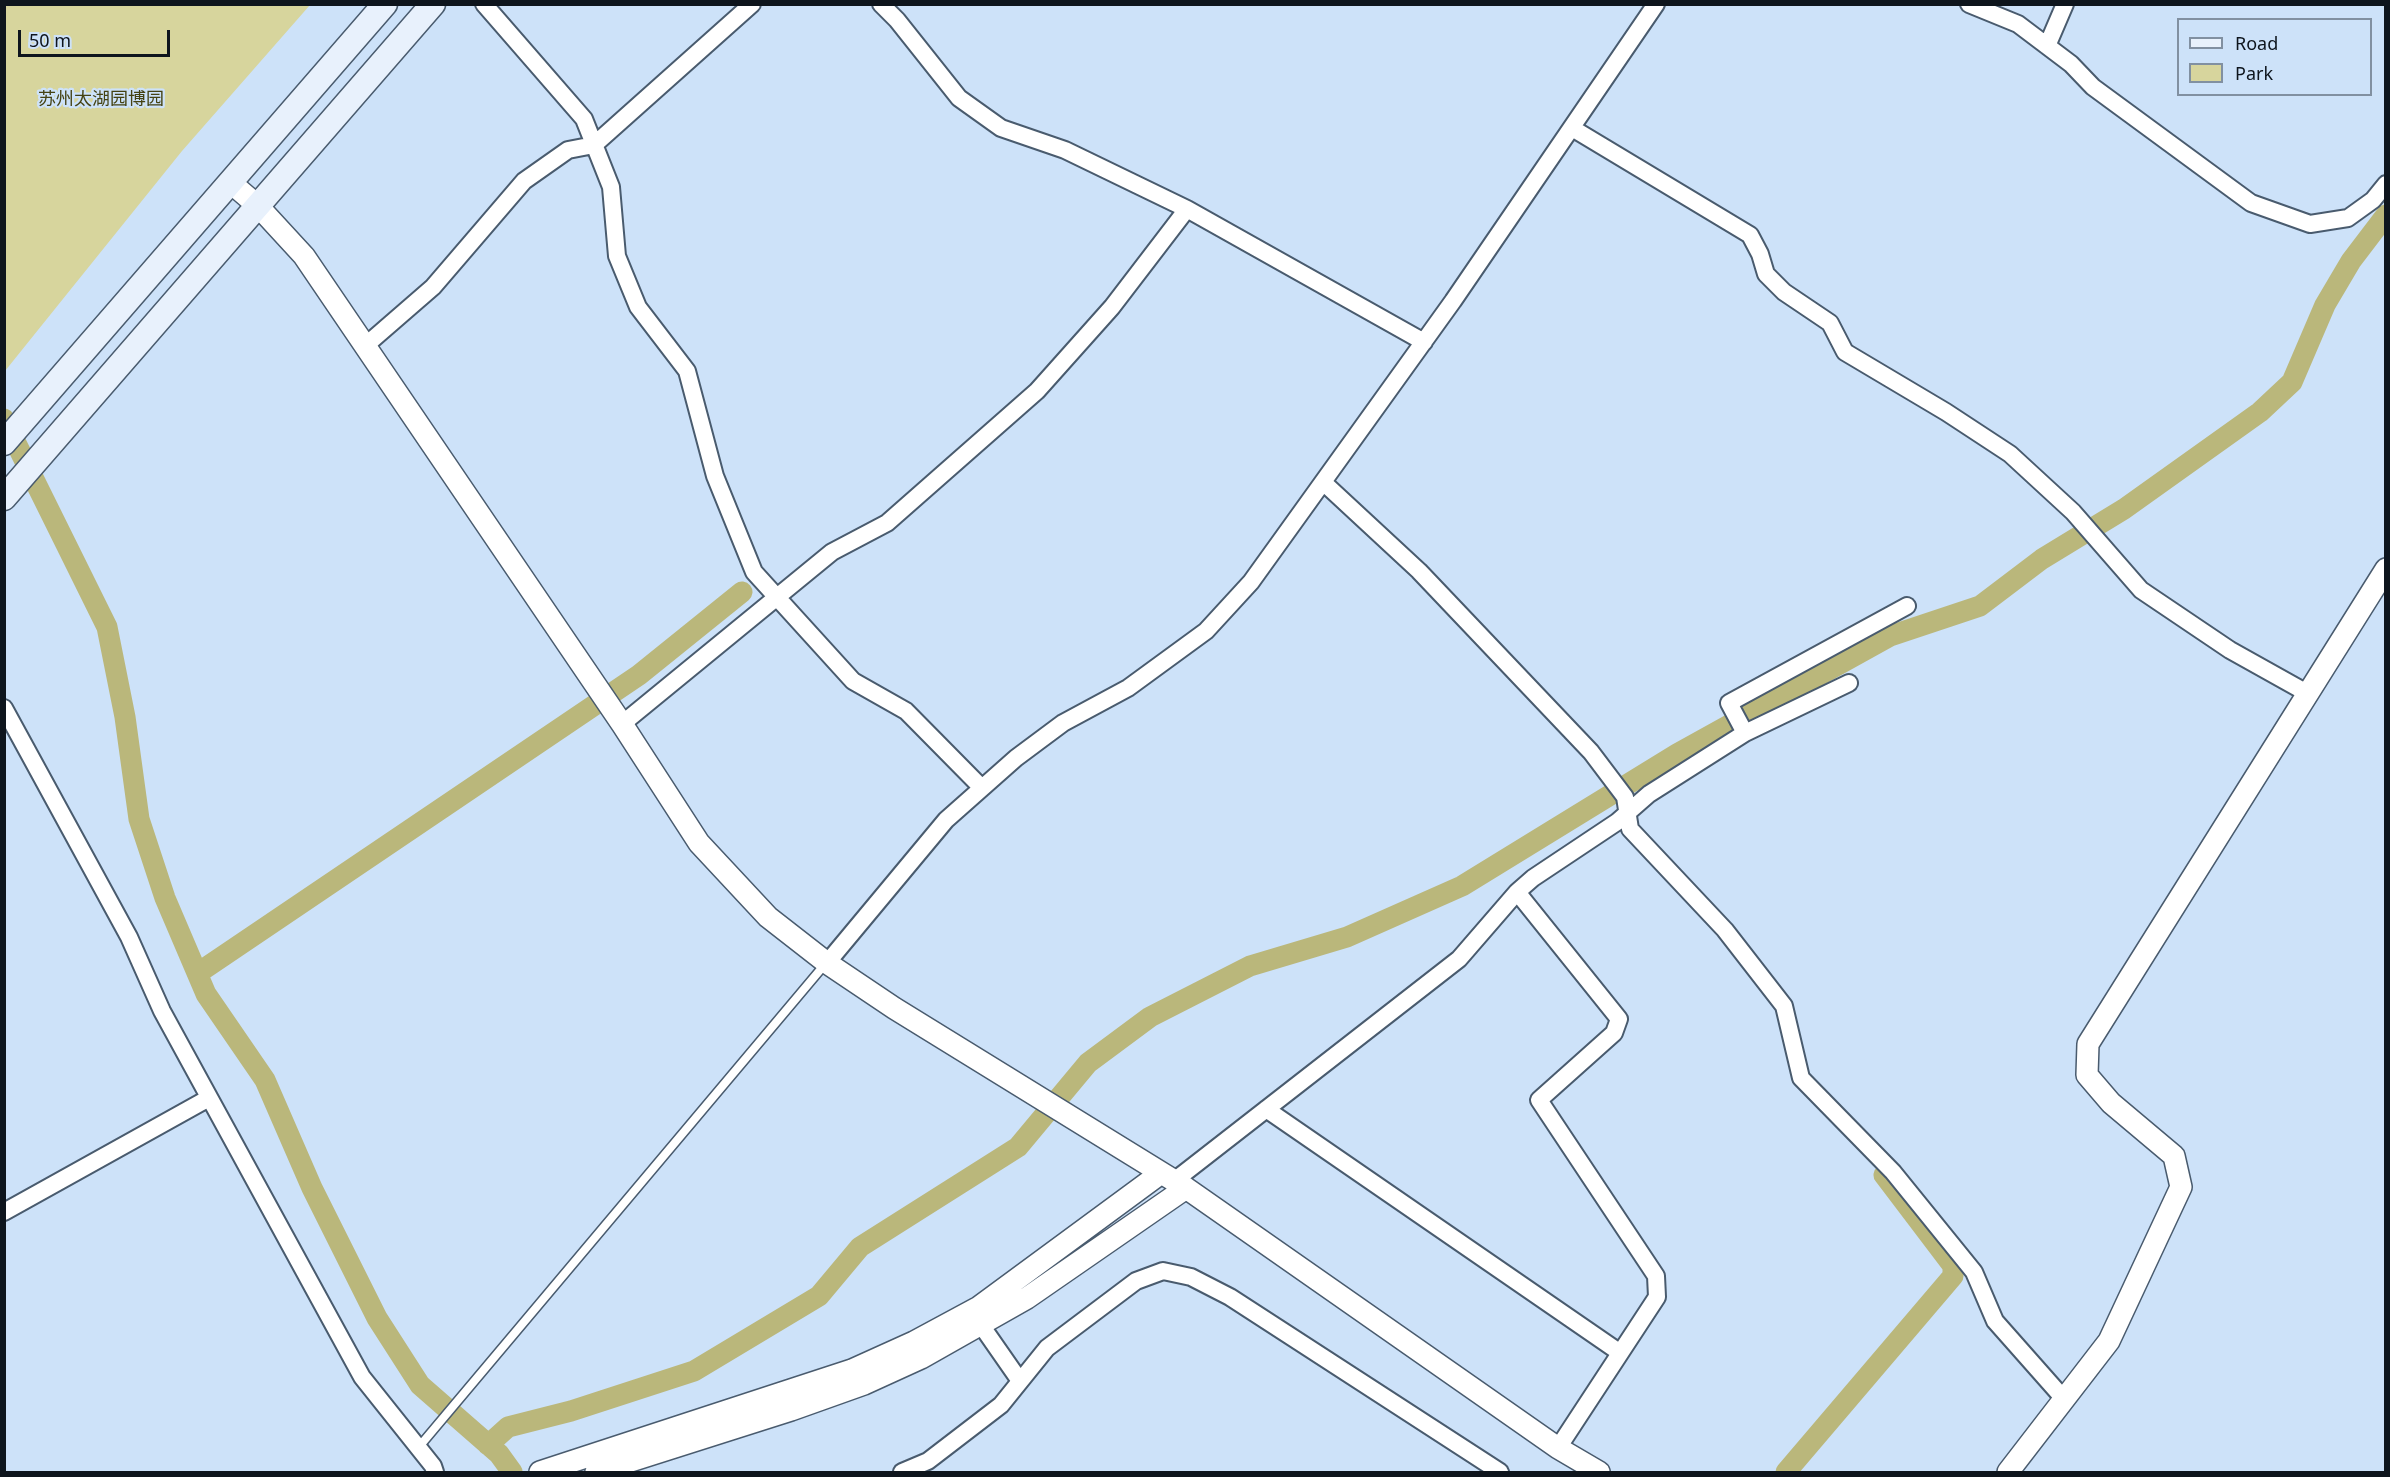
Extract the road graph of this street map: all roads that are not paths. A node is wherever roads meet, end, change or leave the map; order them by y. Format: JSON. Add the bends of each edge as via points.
{"nodes":[{"id":1,"x":385,"y":4,"type":"edge"},
{"id":2,"x":433,"y":4,"type":"edge"},
{"id":3,"x":484,"y":4,"type":"edge"},
{"id":4,"x":752,"y":4,"type":"edge"},
{"id":5,"x":881,"y":4,"type":"edge"},
{"id":6,"x":1656,"y":4,"type":"edge"},
{"id":7,"x":1969,"y":4,"type":"edge"},
{"id":8,"x":2065,"y":4,"type":"edge"},
{"id":9,"x":2047,"y":46,"type":"junction"},
{"id":10,"x":1572,"y":128,"type":"junction"},
{"id":11,"x":594,"y":145,"type":"junction"},
{"id":12,"x":230,"y":183,"type":"junction"},
{"id":13,"x":2385,"y":184,"type":"edge"},
{"id":14,"x":258,"y":206,"type":"junction"},
{"id":15,"x":1187,"y":210,"type":"junction"},
{"id":16,"x":1424,"y":342,"type":"junction"},
{"id":17,"x":365,"y":346,"type":"junction"},
{"id":18,"x":4,"y":443,"type":"edge"},
{"id":19,"x":1323,"y":482,"type":"junction"},
{"id":20,"x":4,"y":498,"type":"edge"},
{"id":21,"x":2385,"y":569,"type":"edge"},
{"id":22,"x":778,"y":598,"type":"junction"},
{"id":23,"x":1907,"y":606,"type":"dead end"},
{"id":24,"x":1849,"y":683,"type":"dead end"},
{"id":25,"x":2307,"y":693,"type":"junction"},
{"id":26,"x":4,"y":708,"type":"edge"},
{"id":27,"x":621,"y":723,"type":"junction"},
{"id":28,"x":1744,"y":732,"type":"junction"},
{"id":29,"x":982,"y":788,"type":"junction"},
{"id":30,"x":1626,"y":805,"type":"junction"},
{"id":31,"x":1517,"y":892,"type":"junction"},
{"id":32,"x":827,"y":963,"type":"junction"},
{"id":33,"x":209,"y":1098,"type":"junction"},
{"id":34,"x":1266,"y":1109,"type":"junction"},
{"id":35,"x":1174,"y":1181,"type":"junction"},
{"id":36,"x":4,"y":1212,"type":"edge"},
{"id":37,"x":981,"y":1325,"type":"junction"},
{"id":38,"x":1619,"y":1352,"type":"junction"},
{"id":39,"x":1020,"y":1381,"type":"junction"},
{"id":40,"x":2064,"y":1399,"type":"junction"},
{"id":41,"x":422,"y":1443,"type":"junction"},
{"id":42,"x":1558,"y":1448,"type":"junction"},
{"id":43,"x":435,"y":1473,"type":"edge"},
{"id":44,"x":540,"y":1473,"type":"edge"},
{"id":45,"x":596,"y":1473,"type":"edge"},
{"id":46,"x":902,"y":1473,"type":"edge"},
{"id":47,"x":1500,"y":1473,"type":"edge"},
{"id":48,"x":1599,"y":1473,"type":"edge"},
{"id":49,"x":2008,"y":1473,"type":"edge"}],
"edges":[{"from":1,"to":12,"type":"main road"},
{"from":2,"to":14,"type":"main road"},
{"from":3,"to":11,"type":"street","via":[[584,120]]},
{"from":4,"to":11,"type":"street"},
{"from":5,"to":15,"type":"street","via":[[959,98],[1001,128],[1065,150]]},
{"from":6,"to":10,"type":"street"},
{"from":7,"to":9,"type":"street","via":[[2018,24]]},
{"from":8,"to":9,"type":"street"},
{"from":9,"to":13,"type":"street","via":[[2093,87],[2251,203],[2310,224],[2348,218],[2373,200]]},
{"from":10,"to":16,"type":"street"},
{"from":10,"to":25,"type":"street","via":[[1750,235],[1766,274],[1784,292],[1830,322],[1845,352],[2010,454],[2073,512],[2141,590],[2230,650]]},
{"from":11,"to":17,"type":"street","via":[[568,150],[524,181],[433,287]]},
{"from":11,"to":22,"type":"street","via":[[611,187],[617,256],[638,307],[687,371],[715,476],[736,530],[754,572]]},
{"from":12,"to":14,"type":"street"},
{"from":12,"to":18,"type":"main road"},
{"from":14,"to":17,"type":"street","via":[[304,256]]},
{"from":14,"to":20,"type":"main road"},
{"from":15,"to":16,"type":"street"},
{"from":15,"to":22,"type":"street","via":[[1112,307],[1037,390],[887,524],[832,552]]},
{"from":16,"to":19,"type":"street"},
{"from":17,"to":27,"type":"street"},
{"from":19,"to":29,"type":"street","via":[[1251,582],[1206,631],[1128,688],[1063,723]]},
{"from":19,"to":30,"type":"street","via":[[1419,571],[1591,752]]},
{"from":21,"to":25,"type":"street"},
{"from":22,"to":27,"type":"street"},
{"from":22,"to":29,"type":"street","via":[[853,681],[906,711]]},
{"from":23,"to":28,"type":"street","via":[[1729,703]]},
{"from":24,"to":28,"type":"street"},
{"from":25,"to":40,"type":"street","via":[[2088,1044],[2087,1075],[2111,1103],[2174,1156],[2181,1187],[2109,1341]]},
{"from":26,"to":33,"type":"street","via":[[129,937],[162,1011]]},
{"from":27,"to":32,"type":"street","via":[[699,843],[768,917]]},
{"from":28,"to":30,"type":"street"},
{"from":29,"to":32,"type":"street","via":[[946,820]]},
{"from":30,"to":31,"type":"street"},
{"from":30,"to":40,"type":"street","via":[[1630,829],[1725,930],[1784,1006],[1801,1078],[1893,1172],[1974,1272],[1995,1321]]},
{"from":31,"to":34,"type":"street","via":[[1459,959]]},
{"from":31,"to":38,"type":"street","via":[[1619,1019],[1614,1033],[1539,1100],[1656,1276],[1657,1297]]},
{"from":32,"to":35,"type":"street"},
{"from":32,"to":41,"type":"lane"},
{"from":33,"to":36,"type":"street"},
{"from":33,"to":41,"type":"street","via":[[362,1377]]},
{"from":34,"to":35,"type":"street"},
{"from":34,"to":38,"type":"street"},
{"from":35,"to":37,"type":"street","via":[[1027,1298]]},
{"from":35,"to":42,"type":"street"},
{"from":35,"to":44,"type":"street","via":[[979,1307],[914,1342],[852,1370]]},
{"from":37,"to":39,"type":"street"},
{"from":37,"to":45,"type":"street","via":[[864,1384]]},
{"from":38,"to":42,"type":"street"},
{"from":39,"to":46,"type":"street","via":[[1001,1405],[928,1461]]},
{"from":39,"to":47,"type":"street","via":[[1047,1348],[1136,1281],[1163,1271],[1191,1277],[1230,1297]]},
{"from":40,"to":49,"type":"street"},
{"from":41,"to":43,"type":"street"},
{"from":42,"to":48,"type":"street"}]}
